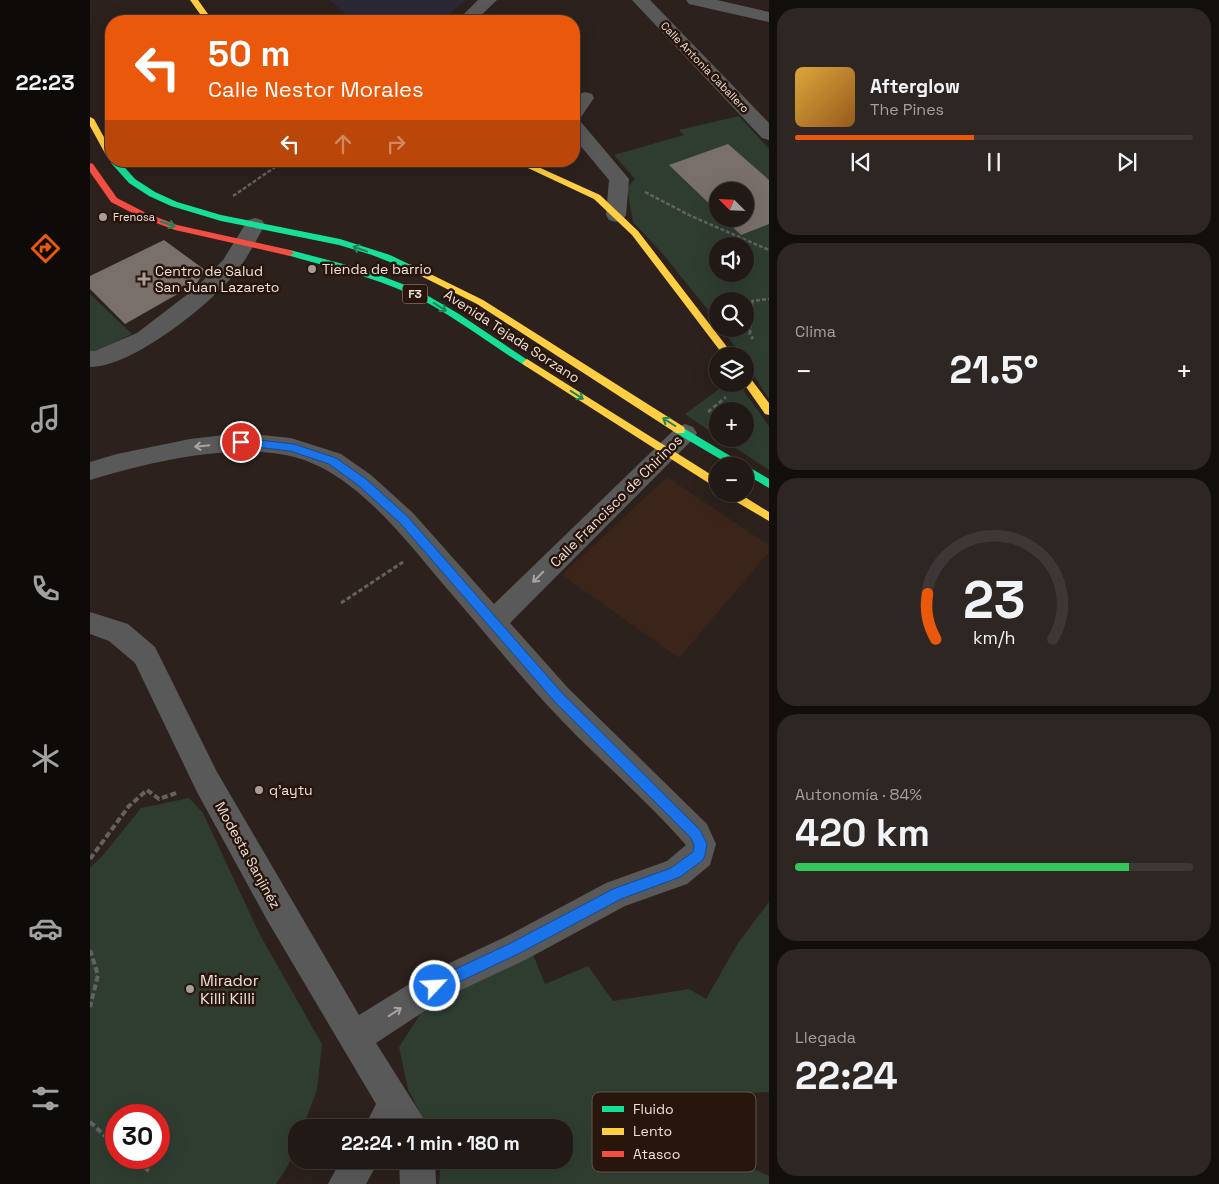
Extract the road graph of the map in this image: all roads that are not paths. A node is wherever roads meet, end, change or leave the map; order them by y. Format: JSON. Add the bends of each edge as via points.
{"nodes":[{"id":1,"x":194,"y":0,"type":"edge"},
{"id":2,"x":488,"y":0,"type":"edge"},
{"id":3,"x":640,"y":0,"type":"edge"},
{"id":4,"x":695,"y":0,"type":"edge"},
{"id":5,"x":204,"y":15,"type":"edge"},
{"id":6,"x":472,"y":15,"type":"edge"},
{"id":7,"x":769,"y":16,"type":"edge"},
{"id":8,"x":585,"y":98,"type":"dead end"},
{"id":9,"x":580,"y":105,"type":"edge"},
{"id":10,"x":90,"y":119,"type":"edge"},
{"id":11,"x":580,"y":133,"type":"edge"},
{"id":12,"x":769,"y":134,"type":"edge"},
{"id":13,"x":105,"y":146,"type":"edge"},
{"id":14,"x":90,"y":166,"type":"edge"},
{"id":15,"x":117,"y":167,"type":"edge"},
{"id":16,"x":530,"y":167,"type":"edge"},
{"id":17,"x":616,"y":215,"type":"junction"},
{"id":18,"x":249,"y":234,"type":"junction"},
{"id":19,"x":722,"y":347,"type":"edge"},
{"id":20,"x":90,"y":360,"type":"edge"},
{"id":21,"x":754,"y":390,"type":"edge"},
{"id":22,"x":769,"y":411,"type":"edge"},
{"id":23,"x":685,"y":433,"type":"junction"},
{"id":24,"x":665,"y":452,"type":"junction"},
{"id":25,"x":725,"y":457,"type":"edge"},
{"id":26,"x":90,"y":471,"type":"edge"},
{"id":27,"x":754,"y":475,"type":"edge"},
{"id":28,"x":709,"y":479,"type":"edge"},
{"id":29,"x":769,"y":484,"type":"edge"},
{"id":30,"x":745,"y":502,"type":"edge"},
{"id":31,"x":769,"y":517,"type":"edge"},
{"id":32,"x":494,"y":621,"type":"junction"},
{"id":33,"x":90,"y":623,"type":"edge"},
{"id":34,"x":354,"y":1038,"type":"junction"},
{"id":35,"x":395,"y":1119,"type":"edge"},
{"id":36,"x":355,"y":1169,"type":"edge"},
{"id":37,"x":417,"y":1169,"type":"edge"},
{"id":38,"x":346,"y":1184,"type":"edge"},
{"id":39,"x":418,"y":1184,"type":"edge"}],
"edges":[{"from":1,"to":5,"type":"main road"},
{"from":2,"to":6,"type":"street"},
{"from":3,"to":12,"type":"street","name":"Calle Antonia Caballero"},
{"from":4,"to":7,"type":"street"},
{"from":8,"to":9,"type":"street"},
{"from":10,"to":13,"type":"main road"},
{"from":11,"to":17,"type":"street","via":[[619,179]]},
{"from":14,"to":18,"type":"main road","name":"Avenida Tejada Sorzano","number":"F3","one_way":true,"via":[[114,200],[143,215],[175,227]]},
{"from":15,"to":18,"type":"main road","name":"Avenida Tejada Sorzano","number":"F3","via":[[146,191],[209,213]]},
{"from":16,"to":17,"type":"main road","via":[[597,197]]},
{"from":17,"to":19,"type":"main road","via":[[635,233]]},
{"from":18,"to":20,"type":"street","via":[[230,264],[205,292],[145,339]]},
{"from":23,"to":18,"type":"main road","name":"Avenida Tejada Sorzano","number":"F3","one_way":true,"via":[[468,295],[406,264],[339,242]]},
{"from":18,"to":24,"type":"main road","name":"Avenida Tejada Sorzano","number":"F3","one_way":true,"via":[[387,281],[430,301]]},
{"from":21,"to":22,"type":"main road"},
{"from":23,"to":24,"type":"street","name":"Calle Francisco de Chirinos"},
{"from":23,"to":25,"type":"main road","name":"Avenida Tejada Sorzano","number":"F3"},
{"from":24,"to":28,"type":"main road","name":"Avenida Tejada Sorzano","number":"F3"},
{"from":24,"to":32,"type":"street","name":"Calle Francisco de Chirinos","one_way":true},
{"from":32,"to":26,"type":"street","one_way":true,"via":[[404,520],[362,482],[332,461],[291,447],[241,442],[190,448]]},
{"from":27,"to":29,"type":"main road"},
{"from":30,"to":31,"type":"main road"},
{"from":34,"to":32,"type":"street","one_way":true,"via":[[435,986],[618,894],[676,872],[699,855],[701,844],[696,834],[558,697]]},
{"from":33,"to":34,"type":"street","name":"Modesta Sanjinéz","via":[[118,632],[145,655],[207,782]]},
{"from":34,"to":35,"type":"street","name":"Modesta Sanjinéz"},
{"from":36,"to":38,"type":"street"},
{"from":37,"to":39,"type":"street"}]}
